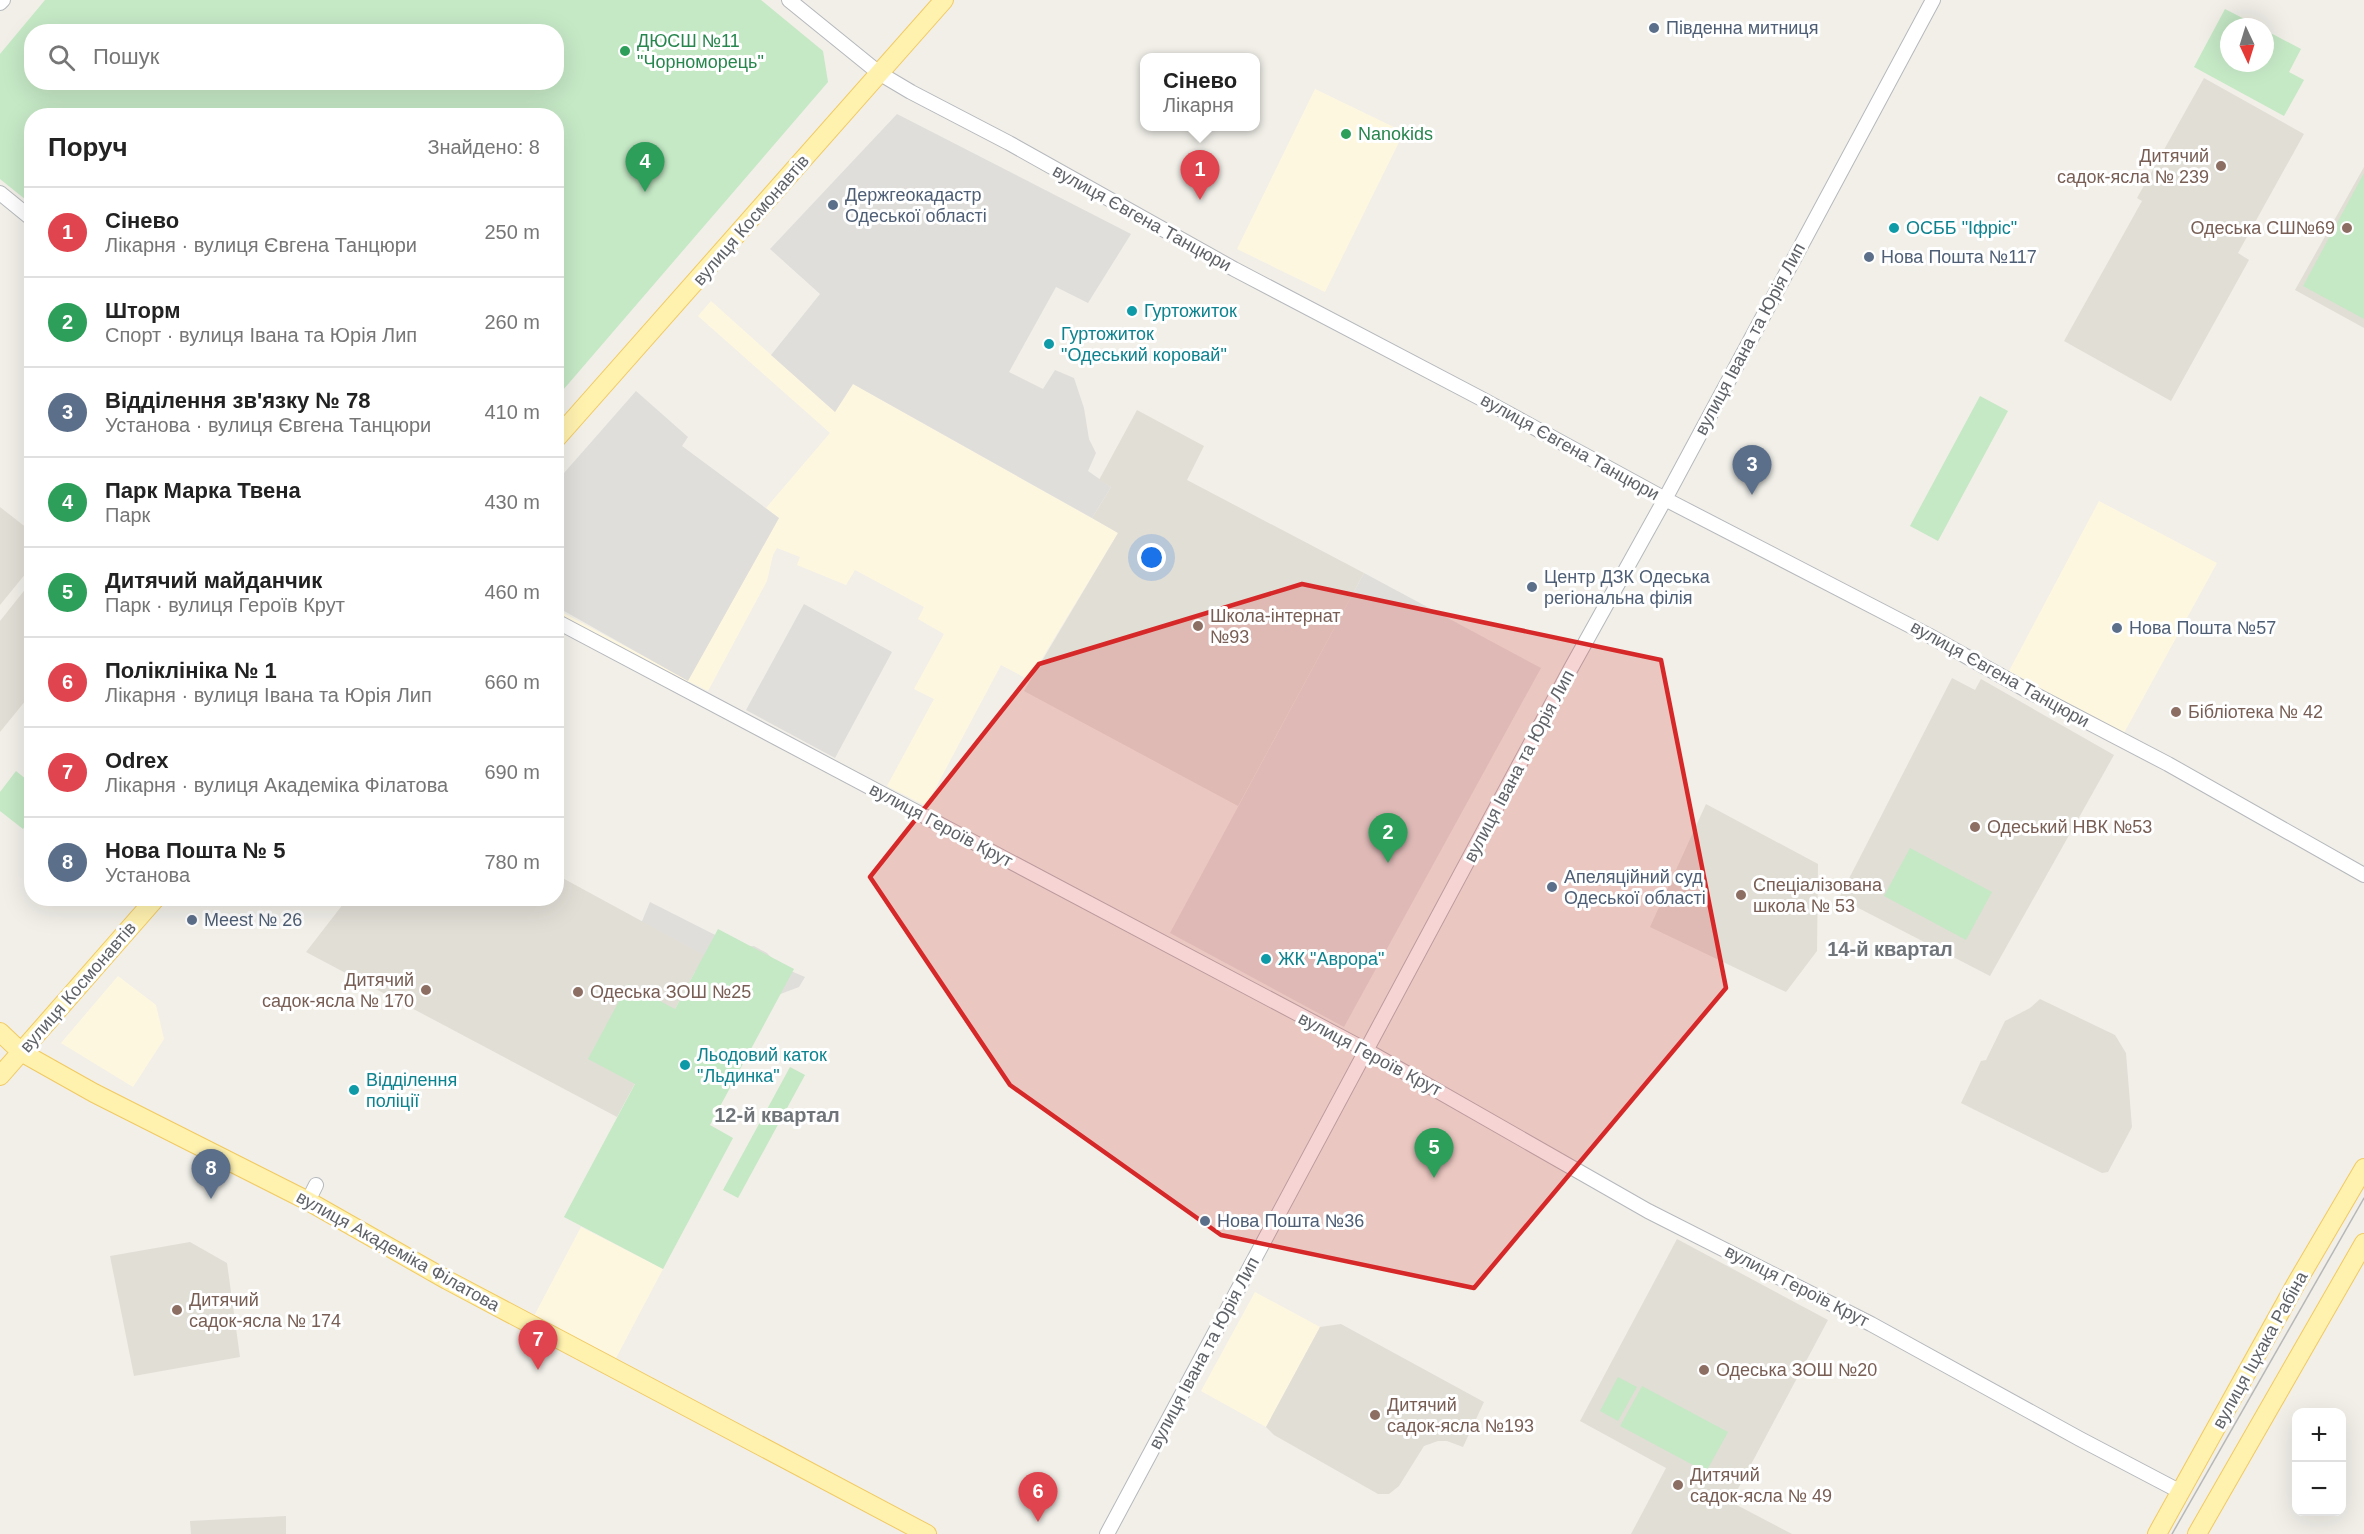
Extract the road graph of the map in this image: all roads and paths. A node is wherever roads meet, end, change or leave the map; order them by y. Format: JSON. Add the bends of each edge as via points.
{"nodes":[{"id":1,"x":789,"y":0,"type":"edge"},
{"id":2,"x":944,"y":0,"type":"edge"},
{"id":3,"x":1933,"y":0,"type":"edge"},
{"id":4,"x":879,"y":73,"type":"junction"},
{"id":5,"x":0,"y":193,"type":"edge"},
{"id":6,"x":24,"y":212,"type":"edge"},
{"id":7,"x":564,"y":430,"type":"edge"},
{"id":8,"x":1665,"y":500,"type":"junction"},
{"id":9,"x":564,"y":625,"type":"edge"},
{"id":10,"x":2364,"y":875,"type":"edge"},
{"id":11,"x":149,"y":906,"type":"edge"},
{"id":12,"x":0,"y":1032,"type":"edge"},
{"id":13,"x":1366,"y":1050,"type":"junction"},
{"id":14,"x":21,"y":1052,"type":"junction"},
{"id":15,"x":0,"y":1076,"type":"edge"},
{"id":16,"x":2364,"y":1168,"type":"edge"},
{"id":17,"x":2364,"y":1243,"type":"edge"},
{"id":18,"x":2181,"y":1492,"type":"junction"},
{"id":19,"x":927,"y":1534,"type":"edge"},
{"id":20,"x":1107,"y":1534,"type":"edge"},
{"id":21,"x":2157,"y":1534,"type":"edge"},
{"id":22,"x":2197,"y":1534,"type":"edge"}],
"edges":[{"from":1,"to":4,"type":"street","name":"вулиця Євгена Танцюри"},
{"from":2,"to":4,"type":"main road","name":"вулиця Космонавтів"},
{"from":3,"to":8,"type":"street","name":"вулиця Івана та Юрія Лип"},
{"from":4,"to":7,"type":"main road","name":"вулиця Космонавтів"},
{"from":4,"to":8,"type":"street","name":"вулиця Євгена Танцюри"},
{"from":5,"to":6,"type":"street"},
{"from":8,"to":10,"type":"street","name":"вулиця Євгена Танцюри","via":[[1928,635]]},
{"from":8,"to":13,"type":"street","name":"вулиця Івана та Юрія Лип"},
{"from":9,"to":13,"type":"street","name":"вулиця Героїв Крут"},
{"from":11,"to":14,"type":"main road","name":"вулиця Космонавтів"},
{"from":12,"to":14,"type":"main road","name":"вулиця Академіка Філатова"},
{"from":13,"to":18,"type":"street","name":"вулиця Героїв Крут","via":[[1648,1211],[1871,1324]]},
{"from":13,"to":20,"type":"street","name":"вулиця Івана та Юрія Лип"},
{"from":14,"to":15,"type":"main road","name":"вулиця Космонавтів"},
{"from":14,"to":19,"type":"main road","name":"вулиця Академіка Філатова","via":[[94,1093],[312,1193],[447,1280]]},
{"from":16,"to":18,"type":"main road","name":"вулиця Іцхака Рабіна"},
{"from":17,"to":22,"type":"main road","name":"вулиця Іцхака Рабіна"},
{"from":18,"to":21,"type":"main road","name":"вулиця Іцхака Рабіна"}]}
